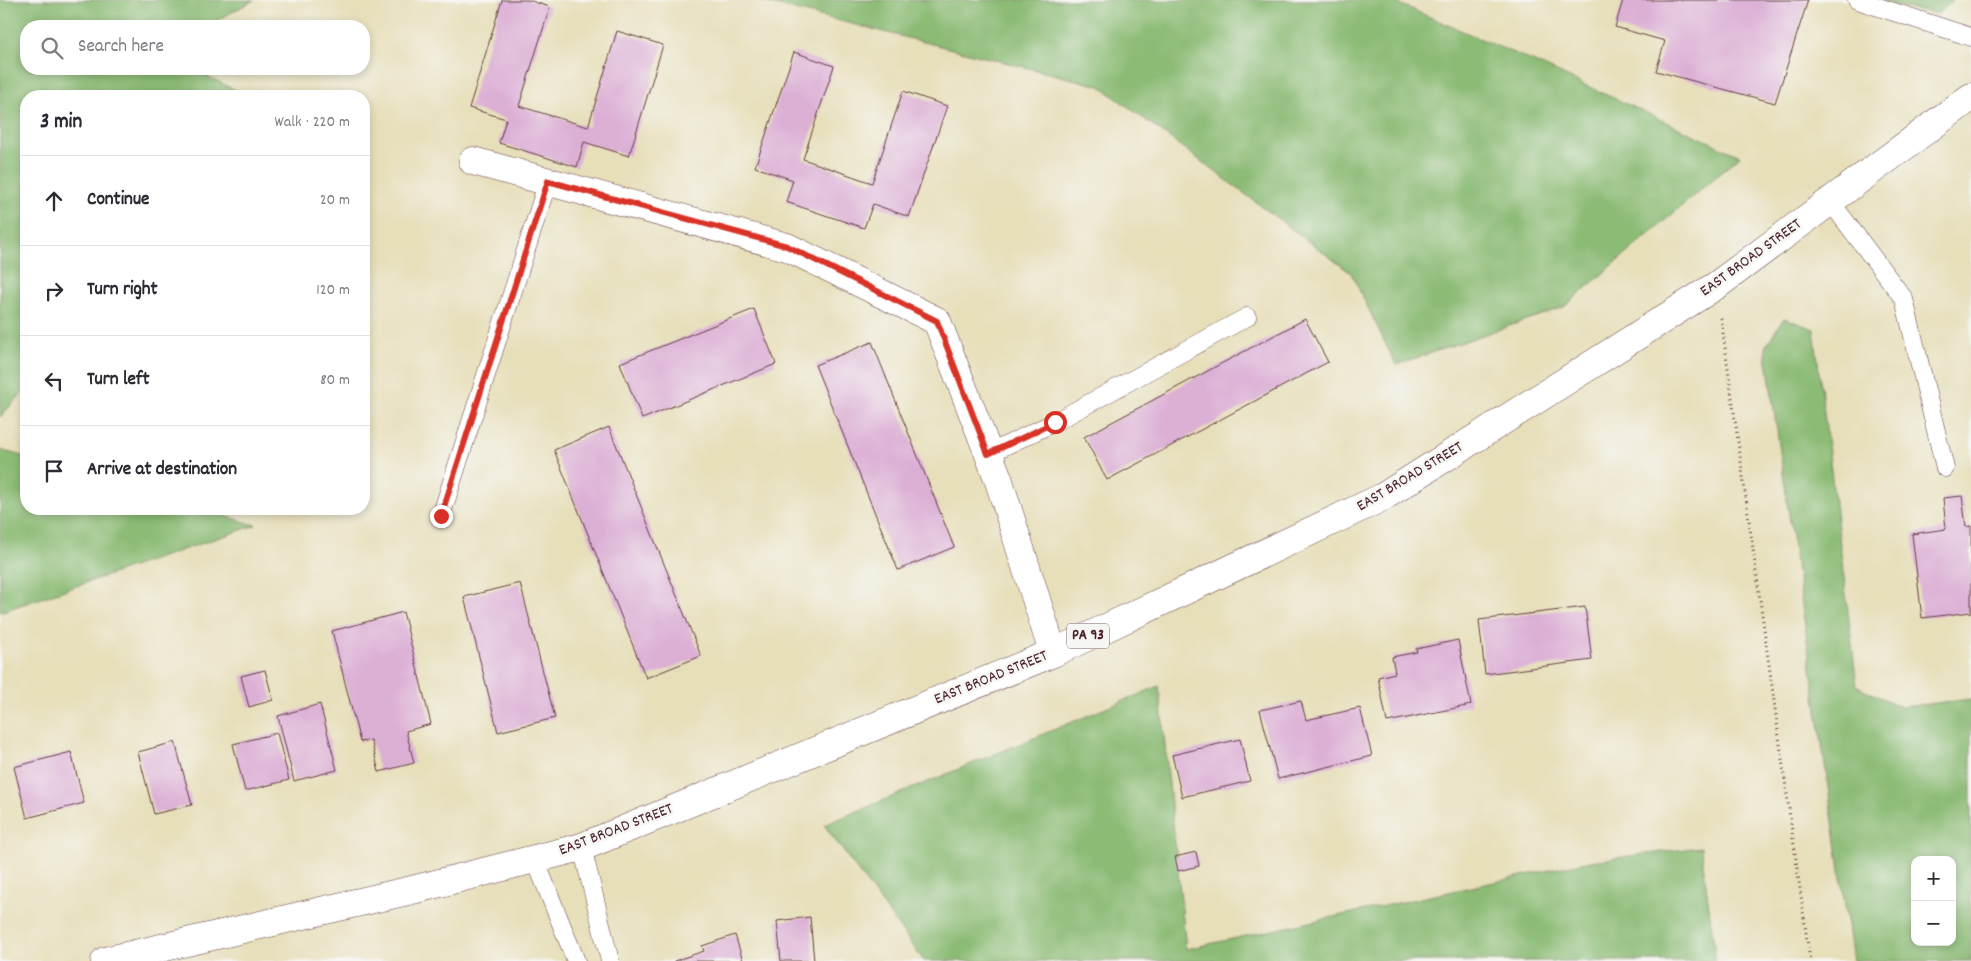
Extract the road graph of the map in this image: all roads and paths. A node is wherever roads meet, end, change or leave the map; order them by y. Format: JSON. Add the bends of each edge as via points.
{"nodes":[{"id":1,"x":1857,"y":0,"type":"edge"},
{"id":2,"x":1971,"y":37,"type":"edge"},
{"id":3,"x":1971,"y":97,"type":"edge"},
{"id":4,"x":473,"y":160,"type":"dead end"},
{"id":5,"x":548,"y":181,"type":"junction"},
{"id":6,"x":1830,"y":201,"type":"junction"},
{"id":7,"x":1717,"y":285,"type":"junction"},
{"id":8,"x":1247,"y":317,"type":"dead end"},
{"id":9,"x":988,"y":454,"type":"junction"},
{"id":10,"x":1945,"y":468,"type":"dead end"},
{"id":11,"x":441,"y":516,"type":"dead end"},
{"id":12,"x":1053,"y":653,"type":"junction"},
{"id":13,"x":582,"y":847,"type":"junction"},
{"id":14,"x":535,"y":859,"type":"junction"},
{"id":15,"x":105,"y":961,"type":"edge"},
{"id":16,"x":576,"y":961,"type":"edge"},
{"id":17,"x":610,"y":961,"type":"edge"},
{"id":18,"x":1810,"y":961,"type":"edge"}],
"edges":[{"from":1,"to":2,"type":"lane"},
{"from":3,"to":6,"type":"main road","name":"EAST BROAD STREET","number":"PA 93"},
{"from":4,"to":5,"type":"main road"},
{"from":5,"to":9,"type":"main road","via":[[787,246],[937,321]]},
{"from":5,"to":11,"type":"lane"},
{"from":6,"to":7,"type":"main road","name":"EAST BROAD STREET","number":"PA 93"},
{"from":6,"to":10,"type":"lane","via":[[1904,298]]},
{"from":7,"to":12,"type":"main road","name":"EAST BROAD STREET","number":"PA 93","via":[[1383,497]]},
{"from":7,"to":18,"type":"path"},
{"from":8,"to":9,"type":"lane","via":[[1055,422]]},
{"from":9,"to":12,"type":"main road"},
{"from":12,"to":13,"type":"main road","name":"EAST BROAD STREET","number":"PA 93"},
{"from":13,"to":14,"type":"main road","name":"EAST BROAD STREET","number":"PA 93"},
{"from":13,"to":17,"type":"lane"},
{"from":14,"to":15,"type":"main road","name":"EAST BROAD STREET","number":"PA 93"},
{"from":14,"to":16,"type":"lane"}]}
